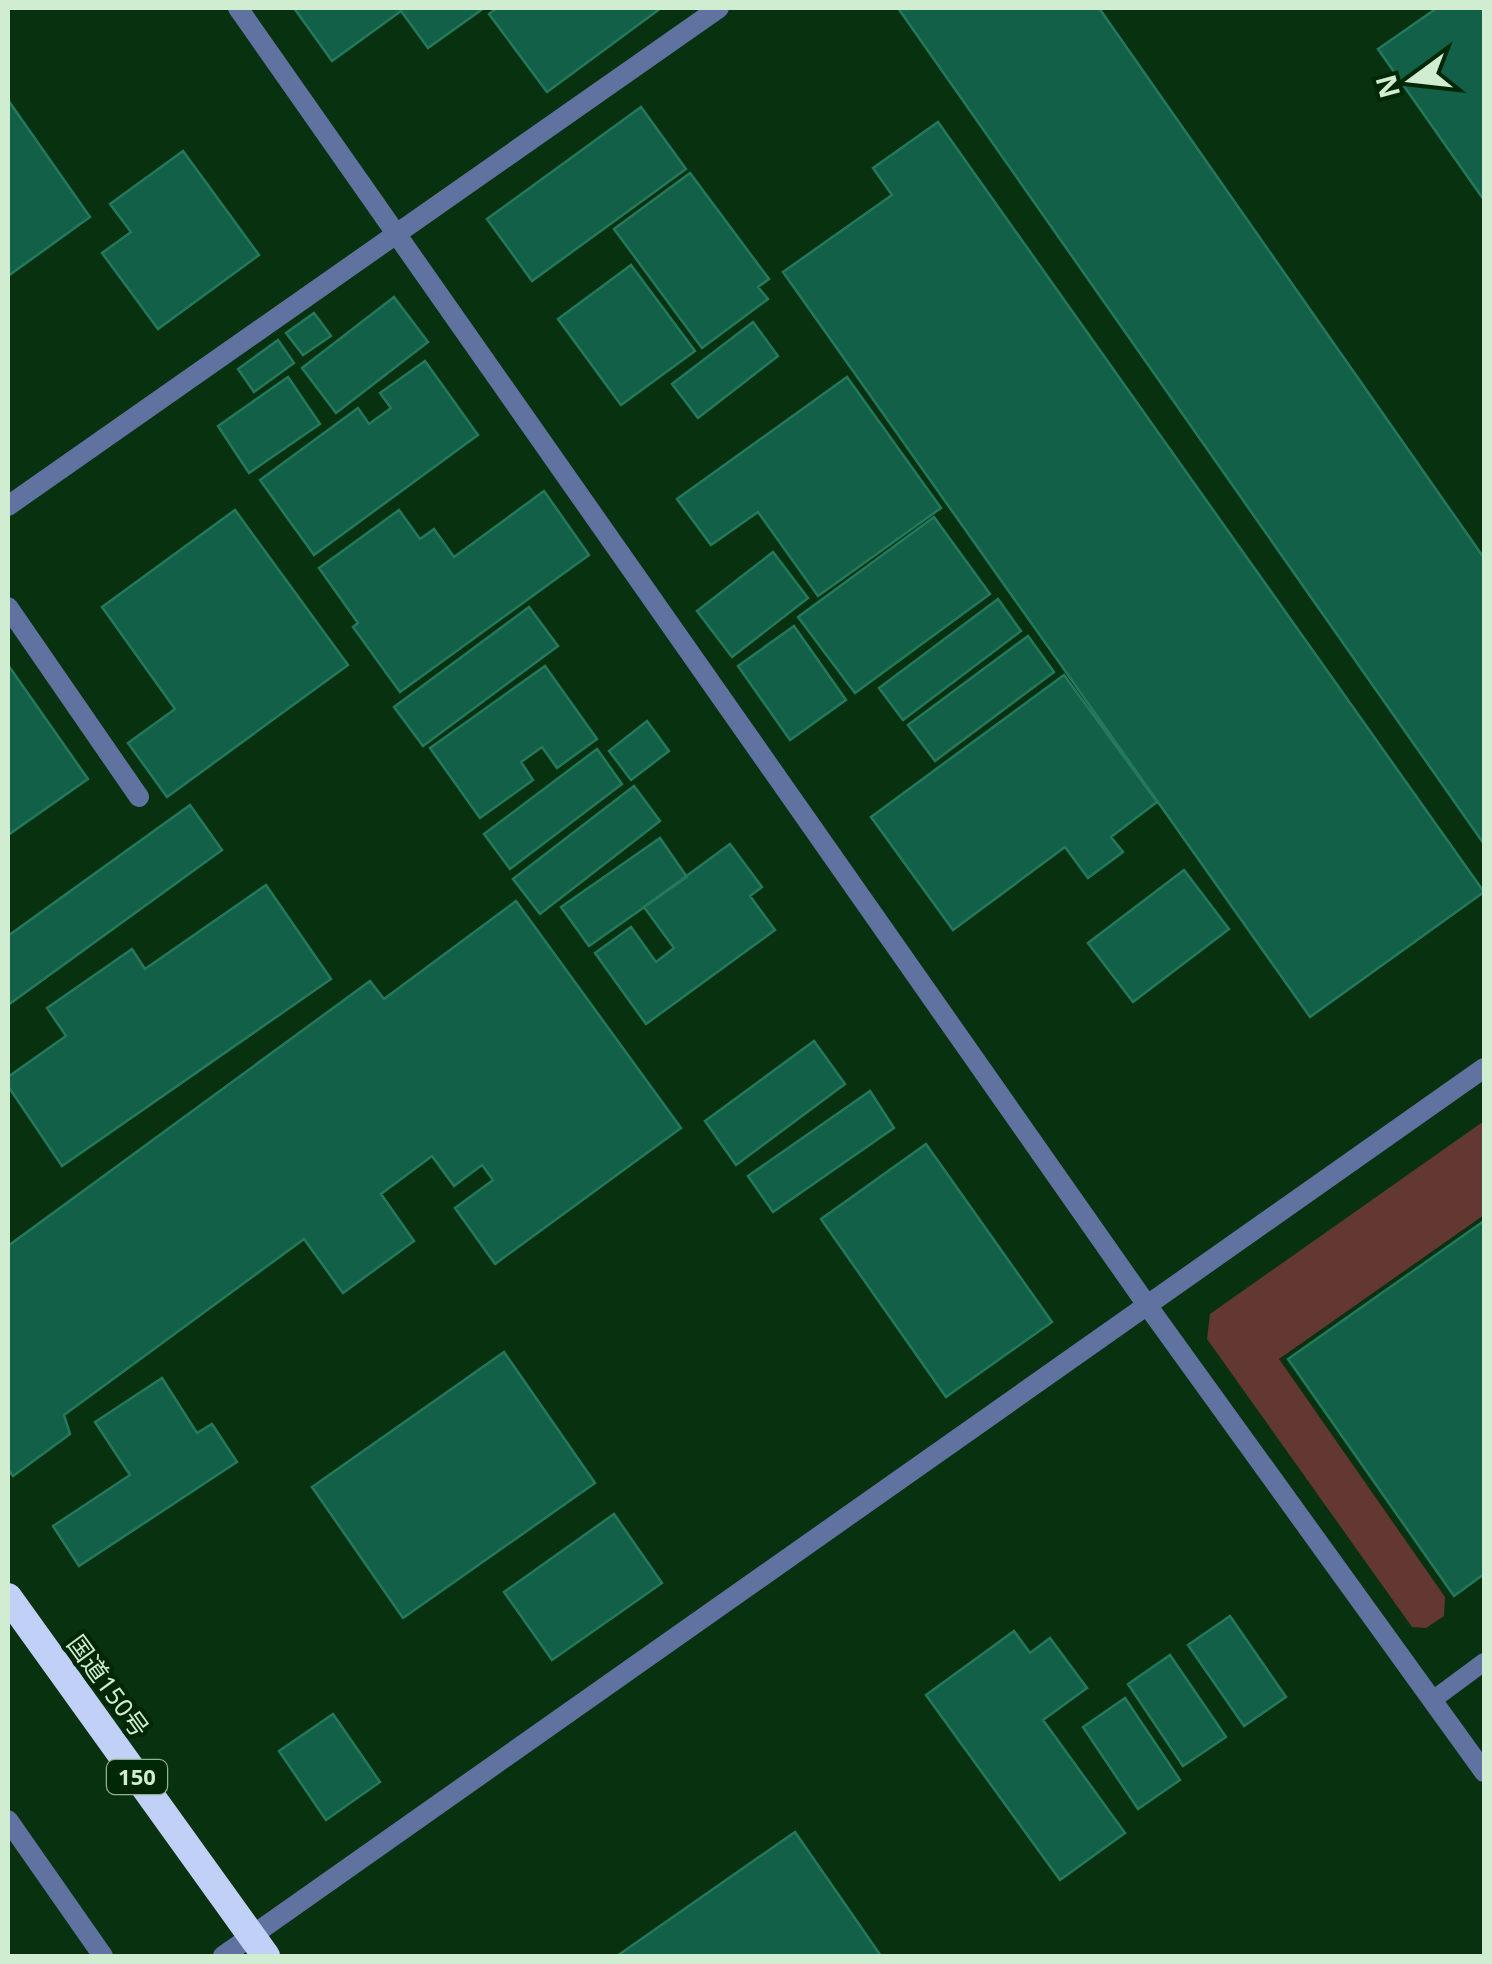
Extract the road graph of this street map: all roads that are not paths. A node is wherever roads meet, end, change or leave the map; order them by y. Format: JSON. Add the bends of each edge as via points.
{"nodes":[{"id":1,"x":238,"y":8,"type":"edge"},
{"id":2,"x":720,"y":8,"type":"edge"},
{"id":3,"x":399,"y":234,"type":"junction"},
{"id":4,"x":8,"y":506,"type":"edge"},
{"id":5,"x":8,"y":607,"type":"edge"},
{"id":6,"x":139,"y":797,"type":"dead end"},
{"id":7,"x":1484,"y":1068,"type":"edge"},
{"id":8,"x":1147,"y":1305,"type":"junction"},
{"id":9,"x":8,"y":1597,"type":"edge"},
{"id":10,"x":1484,"y":1662,"type":"edge"},
{"id":11,"x":1434,"y":1699,"type":"junction"},
{"id":12,"x":1484,"y":1772,"type":"edge"},
{"id":13,"x":8,"y":1820,"type":"edge"},
{"id":14,"x":258,"y":1947,"type":"edge"},
{"id":15,"x":103,"y":1956,"type":"edge"},
{"id":16,"x":223,"y":1956,"type":"edge"}],
"edges":[{"from":1,"to":3,"type":"street"},
{"from":2,"to":3,"type":"street"},
{"from":3,"to":4,"type":"street"},
{"from":3,"to":8,"type":"street"},
{"from":5,"to":6,"type":"street"},
{"from":7,"to":8,"type":"street"},
{"from":8,"to":11,"type":"street"},
{"from":8,"to":14,"type":"street"},
{"from":9,"to":14,"type":"highway","name":"国道150号","number":"150"},
{"from":10,"to":11,"type":"lane"},
{"from":11,"to":12,"type":"street"},
{"from":13,"to":15,"type":"street"},
{"from":14,"to":16,"type":"street"}]}
